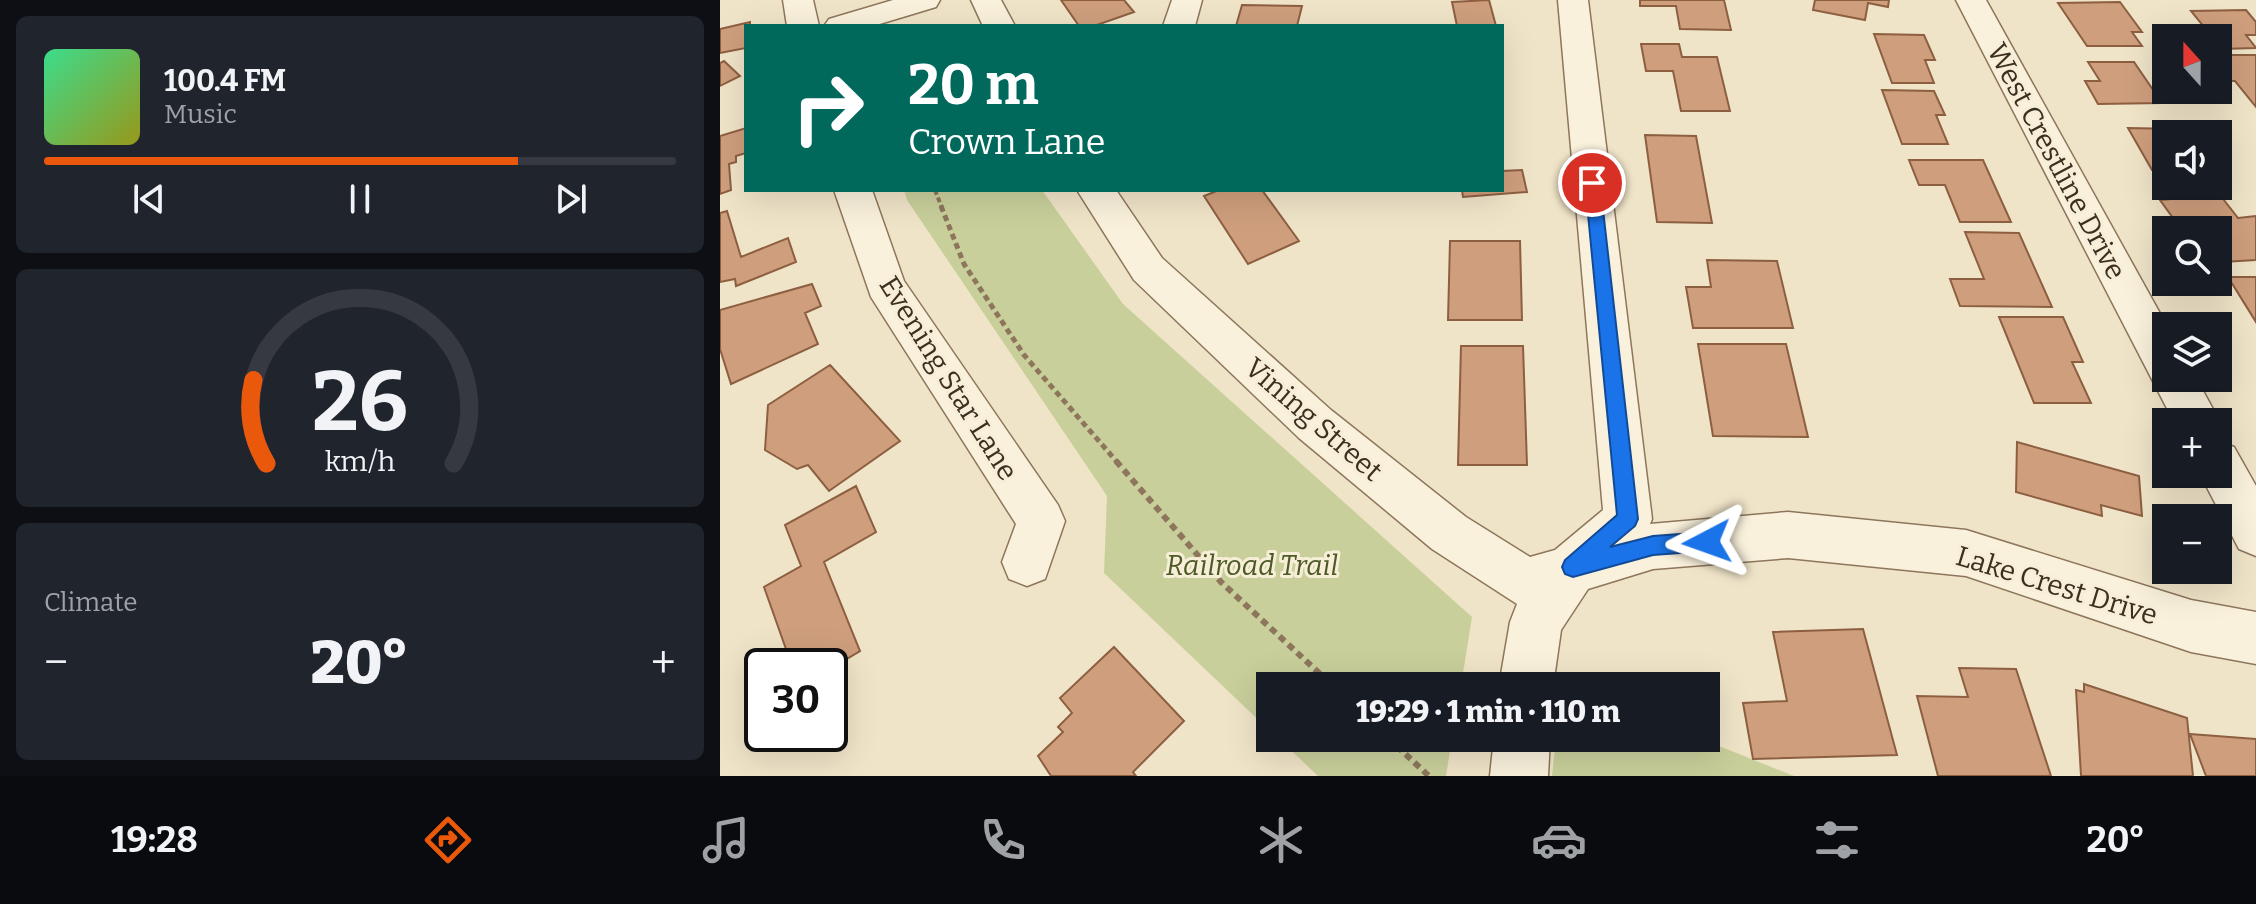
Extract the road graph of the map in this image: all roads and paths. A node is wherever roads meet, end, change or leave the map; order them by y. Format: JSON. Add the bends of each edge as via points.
{"nodes":[{"id":1,"x":798,"y":0,"type":"edge"},
{"id":2,"x":925,"y":0,"type":"edge"},
{"id":3,"x":986,"y":0,"type":"edge"},
{"id":4,"x":1187,"y":0,"type":"edge"},
{"id":5,"x":1573,"y":0,"type":"edge"},
{"id":6,"x":1971,"y":0,"type":"edge"},
{"id":7,"x":803,"y":24,"type":"edge"},
{"id":8,"x":847,"y":24,"type":"edge"},
{"id":9,"x":998,"y":24,"type":"edge"},
{"id":10,"x":1180,"y":24,"type":"edge"},
{"id":11,"x":854,"y":192,"type":"edge"},
{"id":12,"x":936,"y":192,"type":"edge"},
{"id":13,"x":1103,"y":193,"type":"edge"},
{"id":14,"x":2152,"y":339,"type":"edge"},
{"id":15,"x":2232,"y":488,"type":"edge"},
{"id":16,"x":2256,"y":533,"type":"edge"},
{"id":17,"x":1027,"y":562,"type":"dead end"},
{"id":18,"x":1573,"y":567,"type":"junction"},
{"id":19,"x":2256,"y":638,"type":"edge"},
{"id":20,"x":1318,"y":672,"type":"edge"},
{"id":21,"x":1528,"y":672,"type":"edge"},
{"id":22,"x":1403,"y":752,"type":"edge"},
{"id":23,"x":1521,"y":752,"type":"edge"},
{"id":24,"x":1429,"y":776,"type":"edge"},
{"id":25,"x":1519,"y":776,"type":"edge"}],
"edges":[{"from":1,"to":7,"type":"street"},
{"from":2,"to":8,"type":"street"},
{"from":3,"to":9,"type":"street"},
{"from":4,"to":10,"type":"street"},
{"from":5,"to":18,"type":"street","via":[[1628,519]]},
{"from":6,"to":14,"type":"street","name":"West Crestline Drive"},
{"from":11,"to":17,"type":"street","name":"Evening Star Lane","via":[[885,286],[1041,521]]},
{"from":12,"to":20,"type":"path","via":[[964,264],[1024,355],[1221,582]]},
{"from":13,"to":18,"type":"street","name":"Vining Street","via":[[1148,269],[1315,424],[1449,533],[1525,583]]},
{"from":15,"to":16,"type":"street"},
{"from":18,"to":19,"type":"street","name":"Lake Crest Drive","via":[[1653,546],[1788,535],[1966,553],[2191,626]]},
{"from":18,"to":21,"type":"street","via":[[1536,622]]},
{"from":22,"to":24,"type":"path"},
{"from":23,"to":25,"type":"street"}]}
